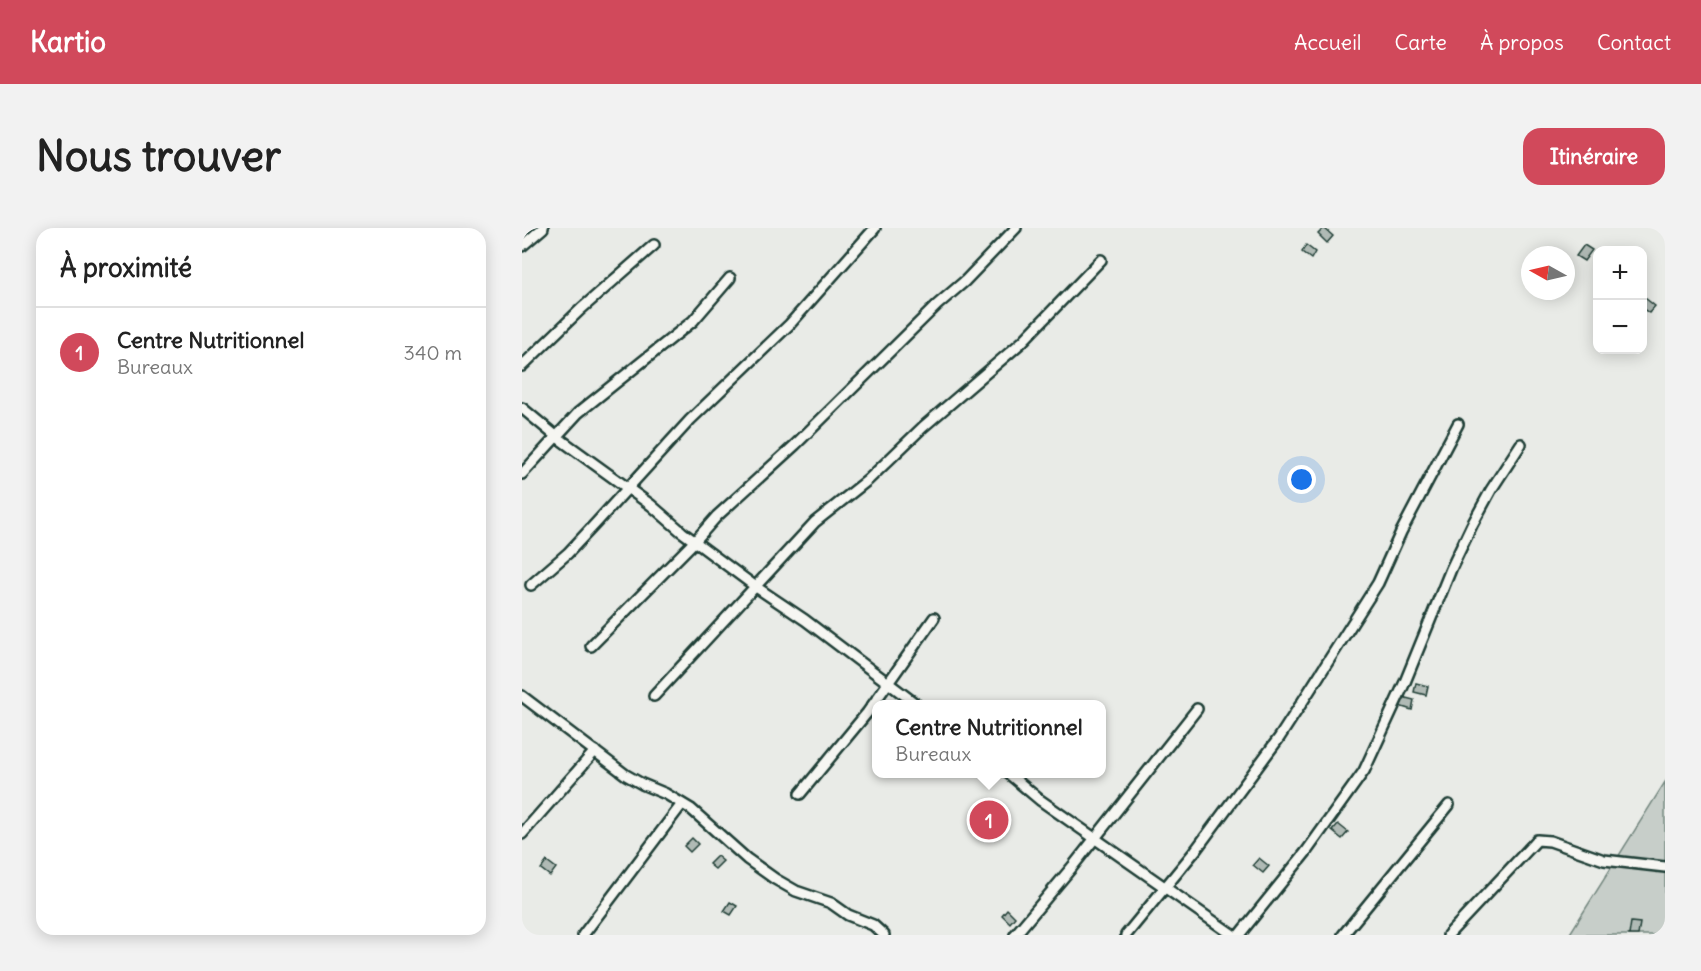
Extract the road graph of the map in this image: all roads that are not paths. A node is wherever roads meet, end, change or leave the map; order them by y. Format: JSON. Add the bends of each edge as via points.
{"nodes":[{"id":1,"x":543,"y":228,"type":"edge"},
{"id":2,"x":874,"y":228,"type":"edge"},
{"id":3,"x":1016,"y":228,"type":"edge"},
{"id":4,"x":654,"y":245,"type":"dead end"},
{"id":5,"x":522,"y":246,"type":"edge"},
{"id":6,"x":1101,"y":260,"type":"dead end"},
{"id":7,"x":730,"y":278,"type":"dead end"},
{"id":8,"x":522,"y":366,"type":"edge"},
{"id":9,"x":522,"y":408,"type":"edge"},
{"id":10,"x":1458,"y":424,"type":"dead end"},
{"id":11,"x":557,"y":437,"type":"junction"},
{"id":12,"x":1521,"y":444,"type":"dead end"},
{"id":13,"x":522,"y":474,"type":"edge"},
{"id":14,"x":628,"y":488,"type":"junction"},
{"id":15,"x":695,"y":541,"type":"junction"},
{"id":16,"x":531,"y":585,"type":"dead end"},
{"id":17,"x":756,"y":587,"type":"junction"},
{"id":18,"x":934,"y":618,"type":"dead end"},
{"id":19,"x":591,"y":646,"type":"dead end"},
{"id":20,"x":888,"y":684,"type":"junction"},
{"id":21,"x":522,"y":696,"type":"edge"},
{"id":22,"x":654,"y":696,"type":"dead end"},
{"id":23,"x":876,"y":700,"type":"edge"},
{"id":24,"x":909,"y":700,"type":"edge"},
{"id":25,"x":872,"y":706,"type":"edge"},
{"id":26,"x":1197,"y":709,"type":"dead end"},
{"id":27,"x":596,"y":751,"type":"junction"},
{"id":28,"x":1014,"y":778,"type":"edge"},
{"id":29,"x":800,"y":794,"type":"dead end"},
{"id":30,"x":682,"y":804,"type":"junction"},
{"id":31,"x":1449,"y":805,"type":"dead end"},
{"id":32,"x":522,"y":834,"type":"edge"},
{"id":33,"x":1096,"y":838,"type":"junction"},
{"id":34,"x":1665,"y":867,"type":"edge"},
{"id":35,"x":1166,"y":888,"type":"junction"},
{"id":36,"x":583,"y":935,"type":"edge"},
{"id":37,"x":884,"y":935,"type":"edge"},
{"id":38,"x":1015,"y":935,"type":"edge"},
{"id":39,"x":1126,"y":935,"type":"edge"},
{"id":40,"x":1233,"y":935,"type":"edge"},
{"id":41,"x":1239,"y":935,"type":"edge"},
{"id":42,"x":1343,"y":935,"type":"edge"},
{"id":43,"x":1448,"y":935,"type":"edge"}],
"edges":[{"from":1,"to":5,"type":"street"},
{"from":2,"to":14,"type":"street","via":[[790,324],[690,420]]},
{"from":3,"to":15,"type":"street"},
{"from":4,"to":8,"type":"street"},
{"from":6,"to":17,"type":"street","via":[[1022,342],[868,480],[815,522]]},
{"from":7,"to":11,"type":"street","via":[[693,321],[578,413]]},
{"from":9,"to":11,"type":"street"},
{"from":10,"to":35,"type":"street","via":[[1378,583],[1279,738]]},
{"from":11,"to":13,"type":"street"},
{"from":11,"to":14,"type":"street"},
{"from":12,"to":41,"type":"street","via":[[1472,525],[1364,771]]},
{"from":14,"to":15,"type":"street"},
{"from":14,"to":16,"type":"street","via":[[568,553]]},
{"from":15,"to":17,"type":"street"},
{"from":15,"to":19,"type":"street"},
{"from":17,"to":20,"type":"street"},
{"from":17,"to":22,"type":"street"},
{"from":18,"to":20,"type":"street"},
{"from":20,"to":23,"type":"street"},
{"from":20,"to":24,"type":"street"},
{"from":21,"to":27,"type":"street"},
{"from":25,"to":29,"type":"street"},
{"from":26,"to":33,"type":"street"},
{"from":27,"to":30,"type":"street","via":[[626,774]]},
{"from":27,"to":32,"type":"street"},
{"from":28,"to":33,"type":"street"},
{"from":30,"to":36,"type":"street"},
{"from":30,"to":37,"type":"street","via":[[775,879],[831,903]]},
{"from":31,"to":42,"type":"street"},
{"from":33,"to":35,"type":"street"},
{"from":33,"to":38,"type":"street"},
{"from":34,"to":43,"type":"street","via":[[1604,860],[1537,840]]},
{"from":35,"to":39,"type":"street"},
{"from":35,"to":40,"type":"street"}]}
